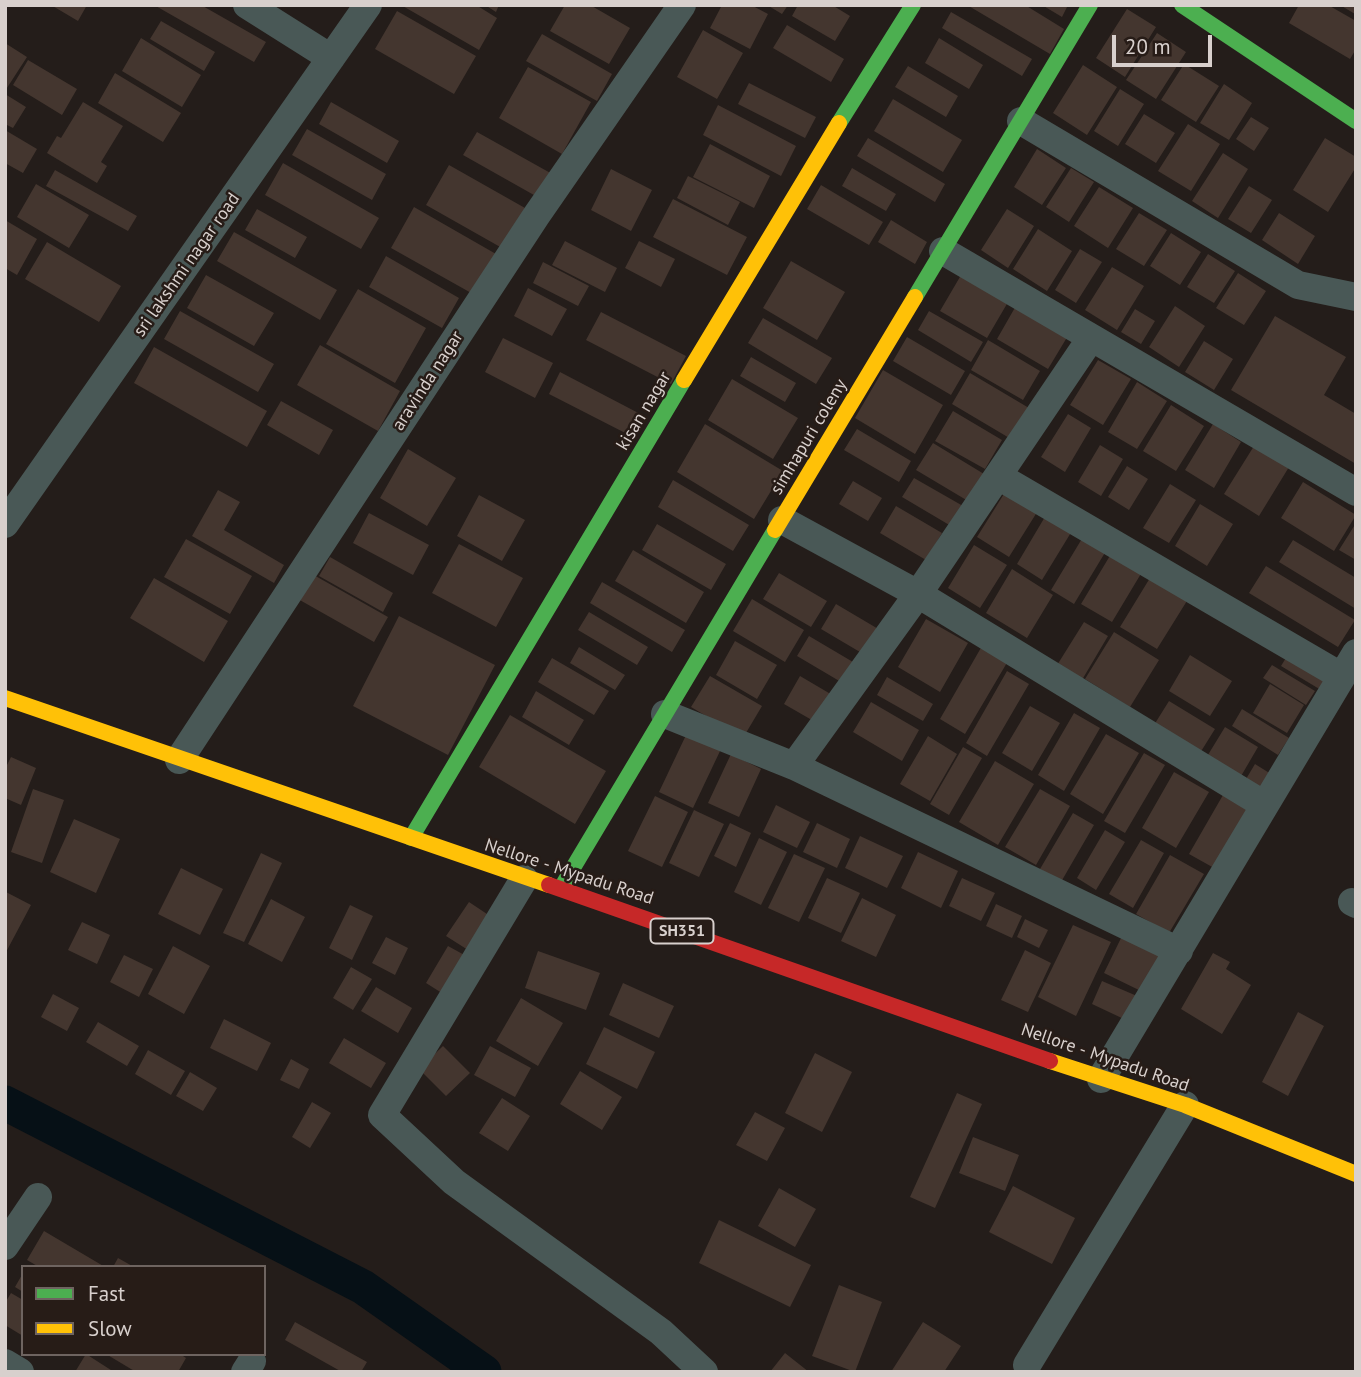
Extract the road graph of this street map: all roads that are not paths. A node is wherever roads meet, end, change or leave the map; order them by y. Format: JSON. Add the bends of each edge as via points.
{"nodes":[{"id":1,"x":247,"y":5,"type":"edge"},
{"id":2,"x":368,"y":5,"type":"edge"},
{"id":3,"x":682,"y":5,"type":"edge"},
{"id":4,"x":913,"y":5,"type":"edge"},
{"id":5,"x":1090,"y":5,"type":"edge"},
{"id":6,"x":1182,"y":5,"type":"edge"},
{"id":7,"x":331,"y":58,"type":"junction"},
{"id":8,"x":1021,"y":121,"type":"junction"},
{"id":9,"x":1356,"y":121,"type":"edge"},
{"id":10,"x":943,"y":251,"type":"junction"},
{"id":11,"x":1356,"y":297,"type":"edge"},
{"id":12,"x":1091,"y":338,"type":"junction"},
{"id":13,"x":998,"y":476,"type":"junction"},
{"id":14,"x":1356,"y":492,"type":"edge"},
{"id":15,"x":782,"y":520,"type":"junction"},
{"id":16,"x":5,"y":524,"type":"edge"},
{"id":17,"x":918,"y":594,"type":"junction"},
{"id":18,"x":1348,"y":665,"type":"edge"},
{"id":19,"x":5,"y":698,"type":"edge"},
{"id":20,"x":665,"y":714,"type":"junction"},
{"id":21,"x":179,"y":760,"type":"junction"},
{"id":22,"x":793,"y":766,"type":"junction"},
{"id":23,"x":1263,"y":804,"type":"junction"},
{"id":24,"x":411,"y":838,"type":"junction"},
{"id":25,"x":524,"y":879,"type":"junction"},
{"id":26,"x":561,"y":888,"type":"junction"},
{"id":27,"x":1179,"y":951,"type":"junction"},
{"id":28,"x":1101,"y":1079,"type":"junction"},
{"id":29,"x":1185,"y":1105,"type":"junction"},
{"id":30,"x":1356,"y":1174,"type":"edge"},
{"id":31,"x":38,"y":1197,"type":"dead end"},
{"id":32,"x":5,"y":1245,"type":"edge"},
{"id":33,"x":5,"y":1363,"type":"edge"},
{"id":34,"x":1027,"y":1365,"type":"dead end"},
{"id":35,"x":20,"y":1372,"type":"edge"},
{"id":36,"x":704,"y":1372,"type":"edge"}],
"edges":[{"from":1,"to":7,"type":"street"},
{"from":2,"to":7,"type":"street","name":"sri lakshmi nagar road"},
{"from":3,"to":21,"type":"street","name":"aravinda nagar","via":[[528,228]]},
{"from":4,"to":24,"type":"street","name":"kisan nagar"},
{"from":5,"to":8,"type":"street","name":"simhapuri coleny"},
{"from":6,"to":9,"type":"street"},
{"from":7,"to":16,"type":"street","name":"sri lakshmi nagar road"},
{"from":8,"to":10,"type":"street","name":"simhapuri coleny"},
{"from":8,"to":11,"type":"street","via":[[1298,285]]},
{"from":10,"to":12,"type":"street"},
{"from":10,"to":15,"type":"street","name":"simhapuri coleny"},
{"from":12,"to":13,"type":"street"},
{"from":12,"to":14,"type":"street"},
{"from":13,"to":17,"type":"street"},
{"from":13,"to":18,"type":"street"},
{"from":15,"to":17,"type":"street"},
{"from":15,"to":20,"type":"street","name":"simhapuri coleny"},
{"from":17,"to":22,"type":"street"},
{"from":17,"to":23,"type":"street"},
{"from":18,"to":23,"type":"street"},
{"from":19,"to":21,"type":"street","name":"Nellore - Mypadu Road","number":"SH351"},
{"from":20,"to":22,"type":"street"},
{"from":20,"to":26,"type":"street","name":"simhapuri coleny"},
{"from":21,"to":24,"type":"street","name":"Nellore - Mypadu Road","number":"SH351"},
{"from":22,"to":27,"type":"street"},
{"from":23,"to":27,"type":"street"},
{"from":24,"to":25,"type":"street","name":"Nellore - Mypadu Road","number":"SH351"},
{"from":25,"to":26,"type":"street","name":"Nellore - Mypadu Road","number":"SH351"},
{"from":25,"to":36,"type":"street","via":[[382,1115],[454,1182],[661,1332]]},
{"from":26,"to":28,"type":"street","name":"Nellore - Mypadu Road","number":"SH351"},
{"from":27,"to":28,"type":"street"},
{"from":28,"to":29,"type":"street","name":"Nellore - Mypadu Road","number":"SH351"},
{"from":29,"to":30,"type":"street","name":"Nellore - Mypadu Road","number":"SH351"},
{"from":29,"to":34,"type":"street"},
{"from":31,"to":32,"type":"street"},
{"from":33,"to":35,"type":"street"}]}
